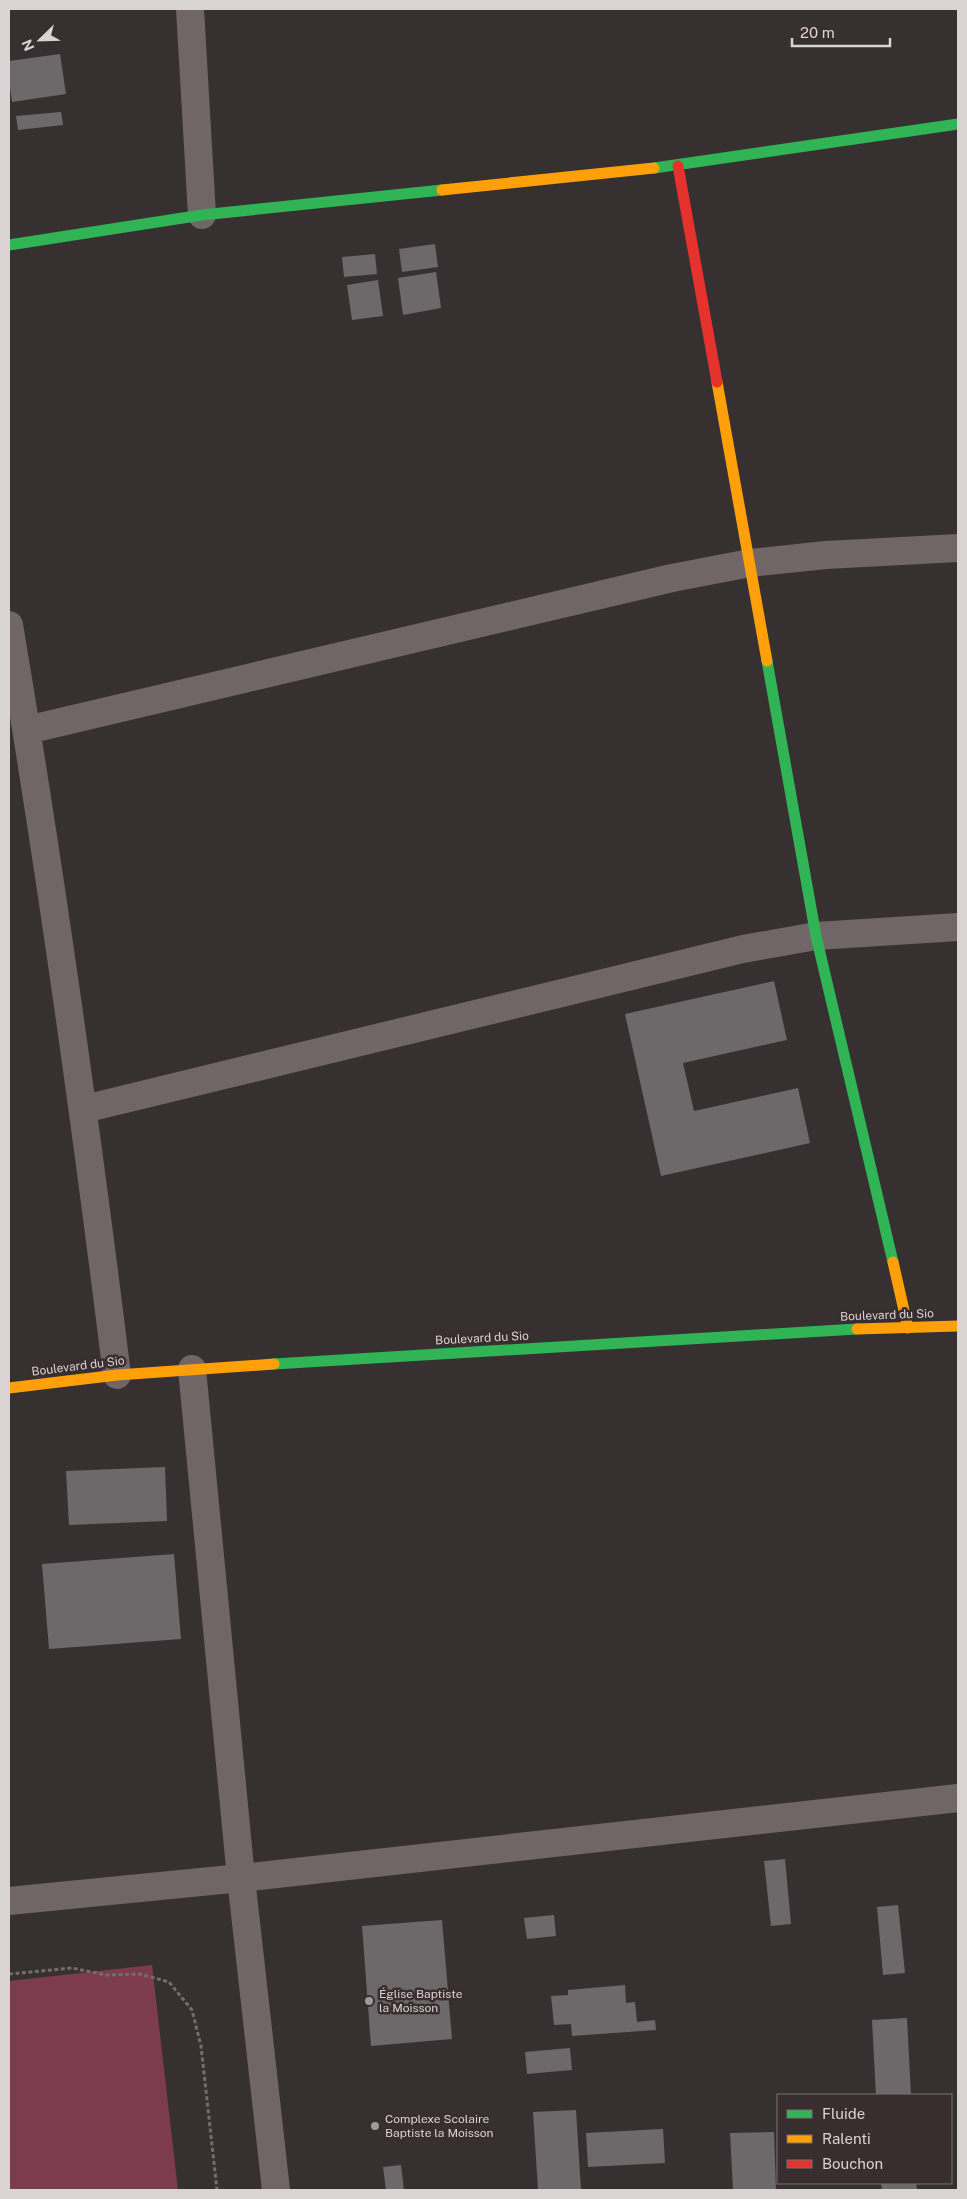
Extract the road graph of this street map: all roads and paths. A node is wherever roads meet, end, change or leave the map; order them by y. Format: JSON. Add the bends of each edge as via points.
{"nodes":[{"id":1,"x":190,"y":9,"type":"edge"},
{"id":2,"x":958,"y":124,"type":"edge"},
{"id":3,"x":678,"y":166,"type":"junction"},
{"id":4,"x":202,"y":215,"type":"junction"},
{"id":5,"x":9,"y":245,"type":"edge"},
{"id":6,"x":958,"y":548,"type":"edge"},
{"id":7,"x":750,"y":563,"type":"junction"},
{"id":8,"x":9,"y":625,"type":"edge"},
{"id":9,"x":27,"y":730,"type":"junction"},
{"id":10,"x":958,"y":927,"type":"edge"},
{"id":11,"x":816,"y":936,"type":"junction"},
{"id":12,"x":84,"y":1109,"type":"junction"},
{"id":13,"x":958,"y":1326,"type":"edge"},
{"id":14,"x":908,"y":1328,"type":"junction"},
{"id":15,"x":192,"y":1368,"type":"junction"},
{"id":16,"x":117,"y":1375,"type":"junction"},
{"id":17,"x":9,"y":1388,"type":"edge"},
{"id":18,"x":958,"y":1798,"type":"edge"},
{"id":19,"x":241,"y":1878,"type":"junction"},
{"id":20,"x":9,"y":1902,"type":"edge"},
{"id":21,"x":9,"y":1974,"type":"edge"},
{"id":22,"x":217,"y":2190,"type":"edge"},
{"id":23,"x":276,"y":2190,"type":"edge"}],
"edges":[{"from":1,"to":4,"type":"street"},
{"from":2,"to":3,"type":"street"},
{"from":3,"to":4,"type":"street"},
{"from":3,"to":7,"type":"street"},
{"from":4,"to":5,"type":"street"},
{"from":6,"to":7,"type":"street","via":[[826,555]]},
{"from":7,"to":9,"type":"street","via":[[672,578]]},
{"from":7,"to":11,"type":"street"},
{"from":8,"to":9,"type":"street"},
{"from":9,"to":12,"type":"street"},
{"from":10,"to":11,"type":"street"},
{"from":11,"to":12,"type":"street","via":[[743,949]]},
{"from":11,"to":14,"type":"street"},
{"from":12,"to":16,"type":"street"},
{"from":13,"to":14,"type":"street","name":"Boulevard du Sio"},
{"from":14,"to":15,"type":"street","name":"Boulevard du Sio"},
{"from":15,"to":16,"type":"street","name":"Boulevard du Sio"},
{"from":15,"to":19,"type":"street"},
{"from":16,"to":17,"type":"street","name":"Boulevard du Sio"},
{"from":18,"to":19,"type":"street"},
{"from":19,"to":20,"type":"street"},
{"from":19,"to":23,"type":"street"},
{"from":21,"to":22,"type":"path","via":[[72,1968],[106,1975],[140,1974],[169,1982],[192,2010],[201,2046]]}]}
